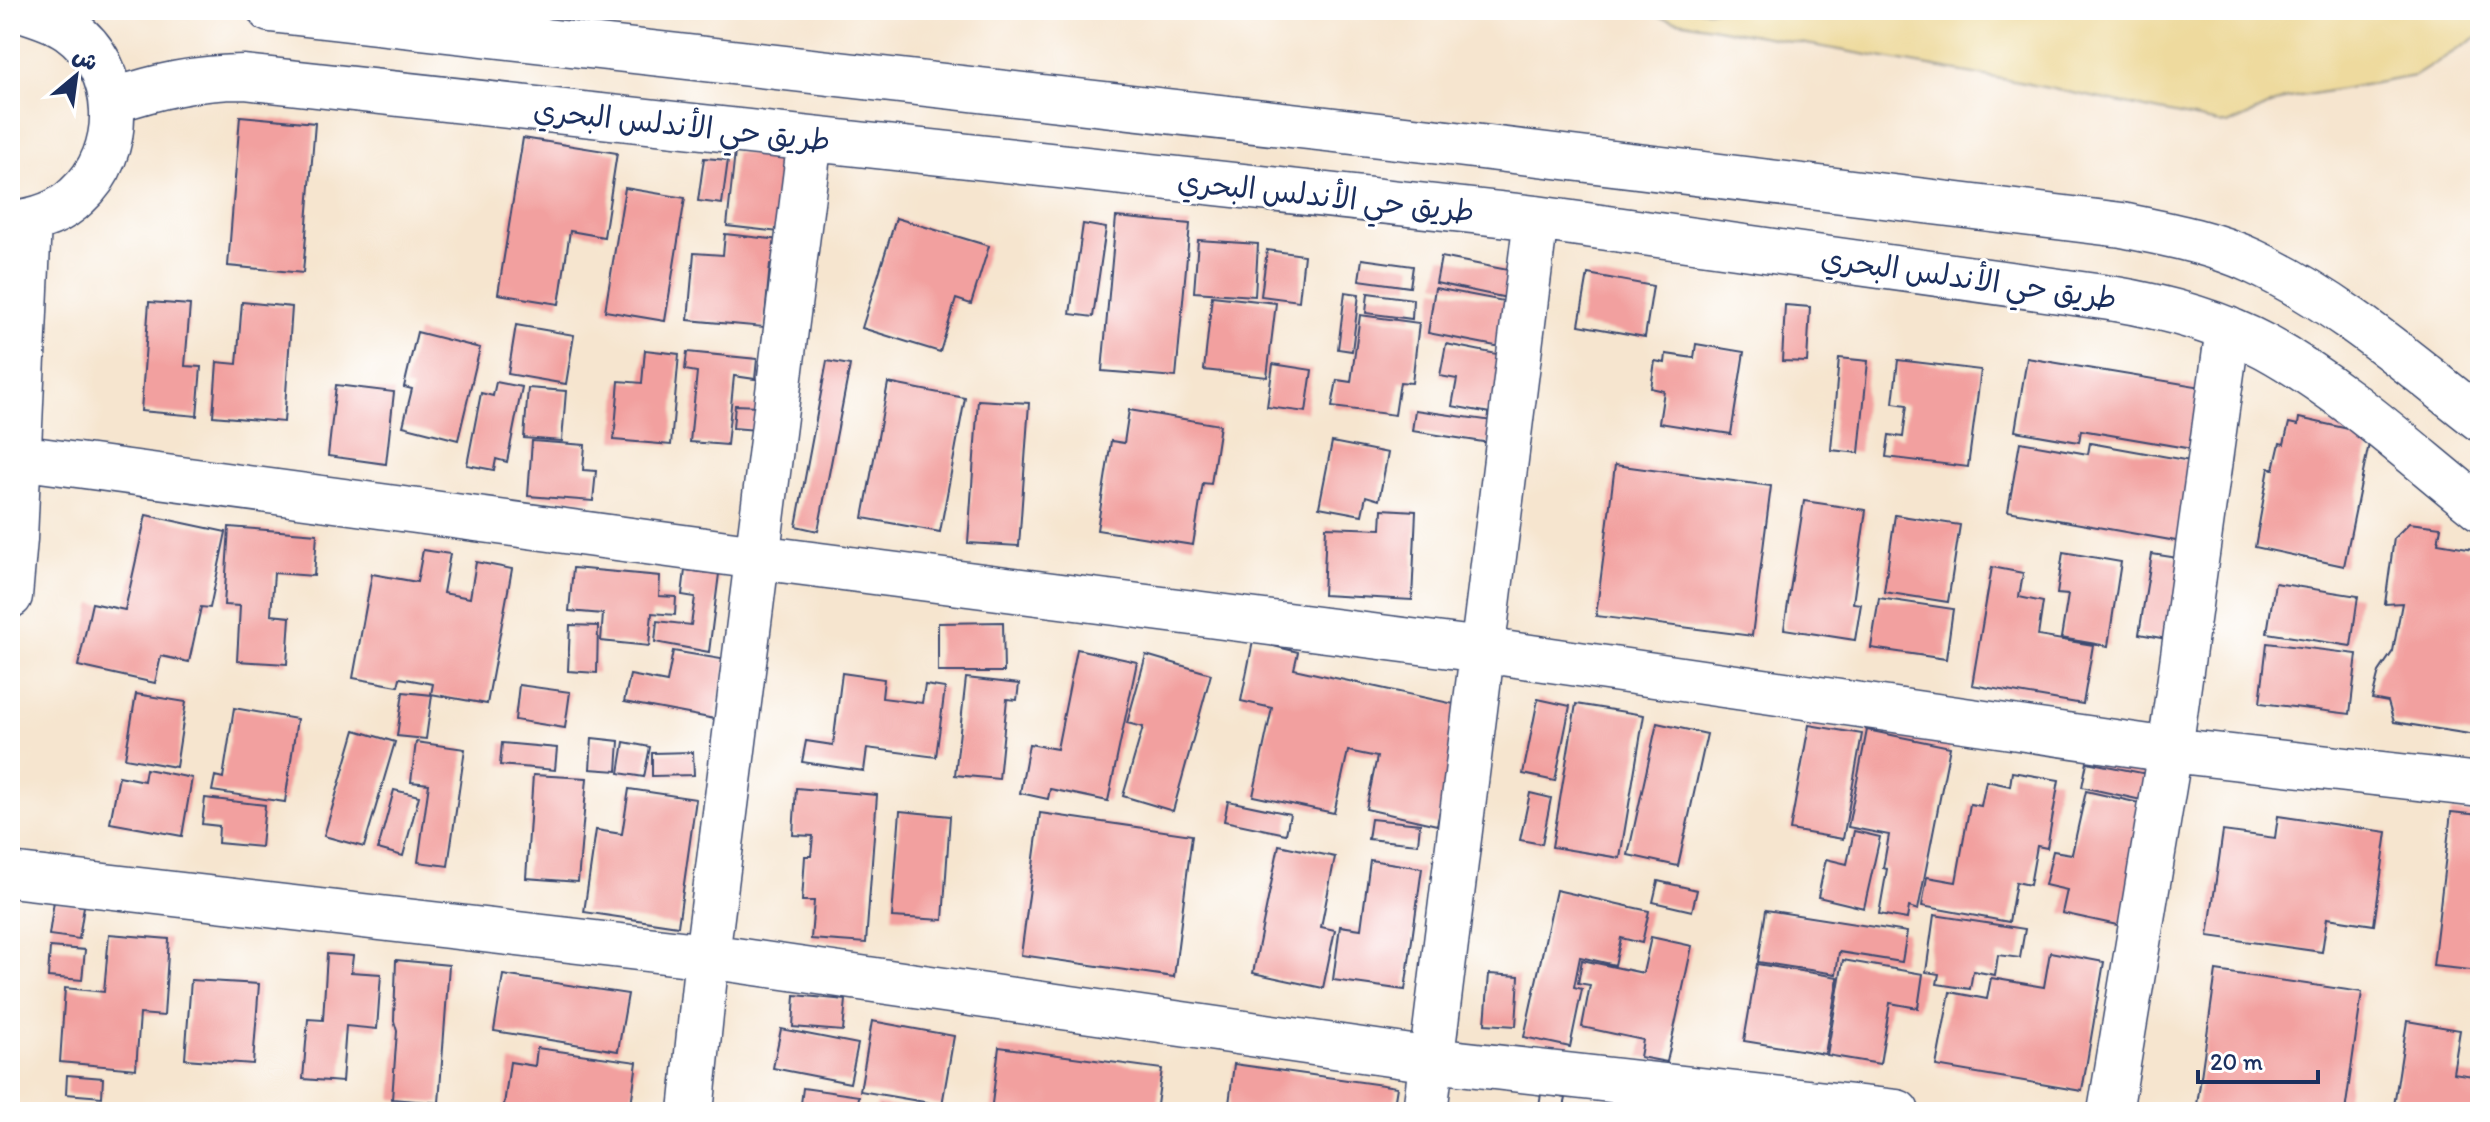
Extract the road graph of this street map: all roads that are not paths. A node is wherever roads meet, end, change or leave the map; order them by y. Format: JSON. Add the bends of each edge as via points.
{"nodes":[{"id":1,"x":95,"y":10,"type":"edge"},
{"id":2,"x":270,"y":10,"type":"edge"},
{"id":3,"x":35,"y":13,"type":"edge"},
{"id":4,"x":113,"y":101,"type":"junction"},
{"id":5,"x":810,"y":139,"type":"junction"},
{"id":6,"x":1536,"y":218,"type":"junction"},
{"id":7,"x":20,"y":222,"type":"edge"},
{"id":8,"x":2228,"y":329,"type":"junction"},
{"id":9,"x":2480,"y":419,"type":"edge"},
{"id":10,"x":18,"y":457,"type":"junction"},
{"id":11,"x":2480,"y":508,"type":"edge"},
{"id":12,"x":13,"y":539,"type":"edge"},
{"id":13,"x":757,"y":557,"type":"junction"},
{"id":14,"x":10,"y":596,"type":"edge"},
{"id":15,"x":1482,"y":650,"type":"junction"},
{"id":16,"x":2170,"y":750,"type":"junction"},
{"id":17,"x":2480,"y":785,"type":"edge"},
{"id":18,"x":10,"y":875,"type":"edge"},
{"id":19,"x":707,"y":956,"type":"junction"},
{"id":20,"x":1432,"y":1060,"type":"junction"},
{"id":21,"x":691,"y":1112,"type":"edge"},
{"id":22,"x":1425,"y":1112,"type":"edge"},
{"id":23,"x":1897,"y":1112,"type":"edge"},
{"id":24,"x":2110,"y":1112,"type":"edge"}],
"edges":[{"from":1,"to":3,"type":"street"},
{"from":2,"to":9,"type":"street","via":[[2122,225],[2187,238],[2250,260],[2310,290]]},
{"from":3,"to":4,"type":"street","via":[[71,30],[90,50]]},
{"from":4,"to":5,"type":"street","name":"طريق حي الأندلس البحري","via":[[178,81],[244,77]]},
{"from":4,"to":7,"type":"street","via":[[107,154],[94,177],[66,205]]},
{"from":5,"to":6,"type":"street","name":"طريق حي الأندلس البحري"},
{"from":5,"to":13,"type":"street"},
{"from":6,"to":8,"type":"street","name":"طريق حي الأندلس البحري","via":[[2110,298]]},
{"from":6,"to":15,"type":"street"},
{"from":7,"to":10,"type":"street"},
{"from":8,"to":11,"type":"street","name":"طريق حي الأندلس البحري","via":[[2311,376]]},
{"from":8,"to":16,"type":"street"},
{"from":10,"to":12,"type":"street"},
{"from":10,"to":13,"type":"street"},
{"from":12,"to":14,"type":"street"},
{"from":13,"to":15,"type":"street"},
{"from":13,"to":19,"type":"street"},
{"from":15,"to":16,"type":"street"},
{"from":15,"to":20,"type":"street"},
{"from":16,"to":17,"type":"street"},
{"from":16,"to":24,"type":"street"},
{"from":18,"to":19,"type":"street"},
{"from":19,"to":20,"type":"street"},
{"from":19,"to":21,"type":"street"},
{"from":20,"to":22,"type":"street"},
{"from":20,"to":23,"type":"street"}]}
